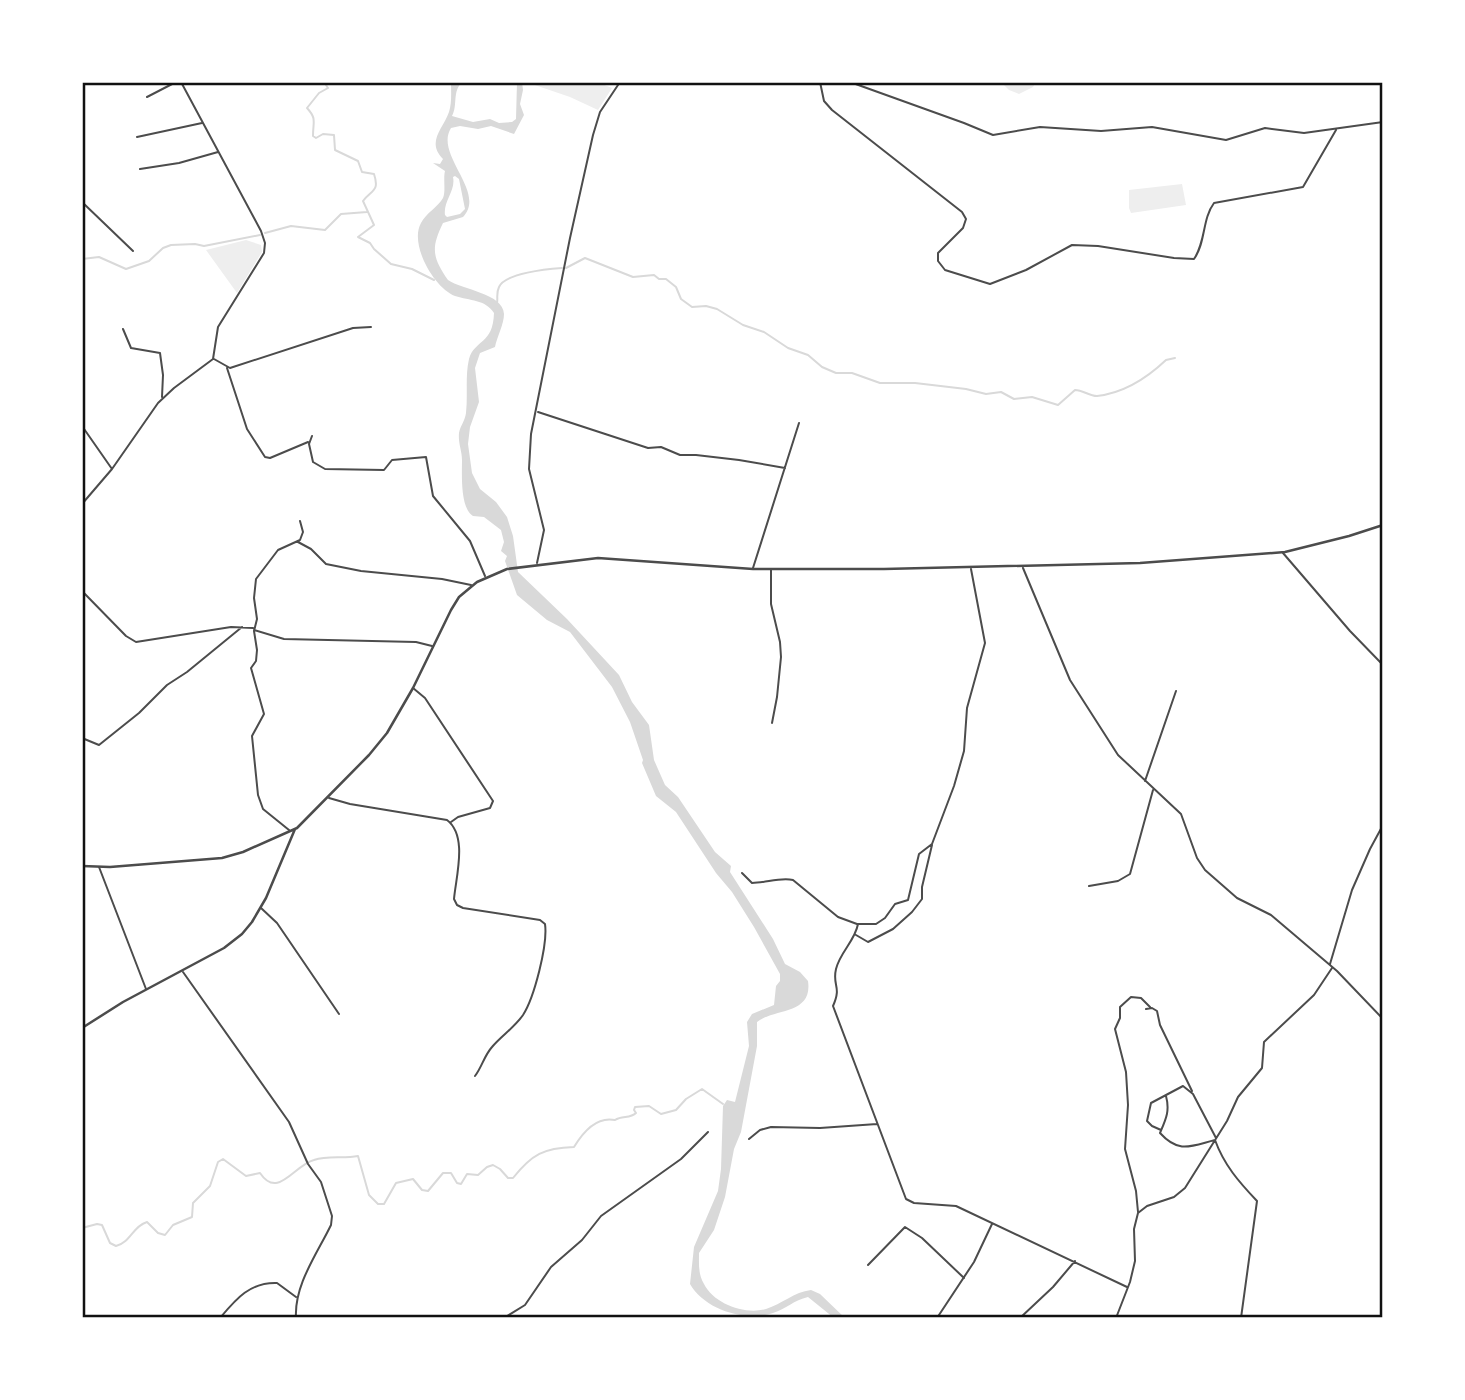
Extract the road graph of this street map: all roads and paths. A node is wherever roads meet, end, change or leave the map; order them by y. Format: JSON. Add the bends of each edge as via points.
{"nodes":[{"id":1,"x":176,"y":82,"type":"edge"},
{"id":2,"x":181,"y":82,"type":"edge"},
{"id":3,"x":620,"y":82,"type":"edge"},
{"id":4,"x":820,"y":82,"type":"edge"},
{"id":5,"x":850,"y":82,"type":"edge"},
{"id":6,"x":147,"y":97,"type":"dead end"},
{"id":7,"x":1383,"y":122,"type":"edge"},
{"id":8,"x":203,"y":123,"type":"junction"},
{"id":9,"x":1336,"y":130,"type":"junction"},
{"id":10,"x":137,"y":137,"type":"dead end"},
{"id":11,"x":219,"y":152,"type":"junction"},
{"id":12,"x":140,"y":169,"type":"dead end"},
{"id":13,"x":82,"y":202,"type":"edge"},
{"id":14,"x":133,"y":251,"type":"dead end"},
{"id":15,"x":371,"y":327,"type":"dead end"},
{"id":16,"x":122,"y":329,"type":"dead end"},
{"id":17,"x":214,"y":359,"type":"junction"},
{"id":18,"x":227,"y":368,"type":"junction"},
{"id":19,"x":162,"y":398,"type":"junction"},
{"id":20,"x":537,"y":412,"type":"junction"},
{"id":21,"x":799,"y":424,"type":"dead end"},
{"id":22,"x":82,"y":426,"type":"edge"},
{"id":23,"x":312,"y":436,"type":"dead end"},
{"id":24,"x":309,"y":441,"type":"junction"},
{"id":25,"x":785,"y":468,"type":"junction"},
{"id":26,"x":112,"y":469,"type":"junction"},
{"id":27,"x":82,"y":504,"type":"edge"},
{"id":28,"x":300,"y":521,"type":"dead end"},
{"id":29,"x":1383,"y":525,"type":"edge"},
{"id":30,"x":298,"y":542,"type":"junction"},
{"id":31,"x":1283,"y":553,"type":"junction"},
{"id":32,"x":537,"y":564,"type":"junction"},
{"id":33,"x":1022,"y":566,"type":"junction"},
{"id":34,"x":971,"y":567,"type":"junction"},
{"id":35,"x":753,"y":569,"type":"junction"},
{"id":36,"x":771,"y":569,"type":"junction"},
{"id":37,"x":485,"y":577,"type":"junction"},
{"id":38,"x":472,"y":586,"type":"junction"},
{"id":39,"x":82,"y":591,"type":"edge"},
{"id":40,"x":242,"y":627,"type":"junction"},
{"id":41,"x":254,"y":629,"type":"junction"},
{"id":42,"x":433,"y":647,"type":"junction"},
{"id":43,"x":1383,"y":665,"type":"edge"},
{"id":44,"x":413,"y":688,"type":"junction"},
{"id":45,"x":1176,"y":691,"type":"dead end"},
{"id":46,"x":772,"y":723,"type":"dead end"},
{"id":47,"x":82,"y":738,"type":"edge"},
{"id":48,"x":1145,"y":782,"type":"junction"},
{"id":49,"x":1153,"y":789,"type":"junction"},
{"id":50,"x":328,"y":797,"type":"junction"},
{"id":51,"x":450,"y":822,"type":"junction"},
{"id":52,"x":1383,"y":825,"type":"edge"},
{"id":53,"x":295,"y":829,"type":"junction"},
{"id":54,"x":290,"y":830,"type":"junction"},
{"id":55,"x":932,"y":844,"type":"junction"},
{"id":56,"x":82,"y":866,"type":"edge"},
{"id":57,"x":99,"y":867,"type":"junction"},
{"id":58,"x":741,"y":873,"type":"dead end"},
{"id":59,"x":1089,"y":886,"type":"dead end"},
{"id":60,"x":261,"y":908,"type":"junction"},
{"id":61,"x":858,"y":924,"type":"junction"},
{"id":62,"x":856,"y":935,"type":"junction"},
{"id":63,"x":1331,"y":966,"type":"junction"},
{"id":64,"x":183,"y":972,"type":"junction"},
{"id":65,"x":147,"y":990,"type":"junction"},
{"id":66,"x":339,"y":1014,"type":"dead end"},
{"id":67,"x":1383,"y":1019,"type":"edge"},
{"id":68,"x":82,"y":1028,"type":"edge"},
{"id":69,"x":475,"y":1076,"type":"dead end"},
{"id":70,"x":1166,"y":1096,"type":"junction"},
{"id":71,"x":1195,"y":1098,"type":"junction"},
{"id":72,"x":878,"y":1124,"type":"junction"},
{"id":73,"x":1161,"y":1130,"type":"junction"},
{"id":74,"x":708,"y":1132,"type":"dead end"},
{"id":75,"x":749,"y":1139,"type":"dead end"},
{"id":76,"x":1216,"y":1139,"type":"junction"},
{"id":77,"x":1137,"y":1200,"type":"junction"},
{"id":78,"x":1147,"y":1206,"type":"junction"},
{"id":79,"x":1138,"y":1213,"type":"junction"},
{"id":80,"x":993,"y":1223,"type":"junction"},
{"id":81,"x":1075,"y":1261,"type":"junction"},
{"id":82,"x":868,"y":1265,"type":"dead end"},
{"id":83,"x":964,"y":1278,"type":"junction"},
{"id":84,"x":1127,"y":1287,"type":"junction"},
{"id":85,"x":296,"y":1297,"type":"junction"},
{"id":86,"x":220,"y":1318,"type":"edge"},
{"id":87,"x":296,"y":1318,"type":"edge"},
{"id":88,"x":504,"y":1318,"type":"edge"},
{"id":89,"x":937,"y":1318,"type":"edge"},
{"id":90,"x":1020,"y":1318,"type":"edge"},
{"id":91,"x":1116,"y":1318,"type":"edge"},
{"id":92,"x":1241,"y":1318,"type":"edge"}],
"edges":[{"from":1,"to":6,"type":"street"},
{"from":2,"to":8,"type":"street"},
{"from":3,"to":20,"type":"street","via":[[600,112],[593,135]]},
{"from":4,"to":9,"type":"street","via":[[824,101],[832,110],[962,212],[966,219],[963,228],[938,253],[941,267],[990,284],[1072,245],[1194,259],[1214,203],[1303,187]]},
{"from":5,"to":9,"type":"street","via":[[993,135],[1040,127],[1101,131],[1163,127],[1222,140],[1265,128],[1298,133]]},
{"from":7,"to":9,"type":"street"},
{"from":8,"to":10,"type":"street"},
{"from":8,"to":11,"type":"street"},
{"from":11,"to":12,"type":"street"},
{"from":11,"to":17,"type":"street","via":[[265,247],[218,327]]},
{"from":13,"to":14,"type":"street"},
{"from":15,"to":18,"type":"street","via":[[351,329]]},
{"from":16,"to":19,"type":"street","via":[[130,347],[160,354]]},
{"from":17,"to":18,"type":"street"},
{"from":17,"to":19,"type":"street"},
{"from":18,"to":24,"type":"street","via":[[247,429],[267,458]]},
{"from":19,"to":26,"type":"street"},
{"from":20,"to":25,"type":"street","via":[[648,448],[666,448],[680,456]]},
{"from":20,"to":32,"type":"street","via":[[528,463],[544,530]]},
{"from":21,"to":25,"type":"street"},
{"from":22,"to":26,"type":"street"},
{"from":23,"to":24,"type":"street"},
{"from":24,"to":37,"type":"street","via":[[313,462],[326,469],[384,470],[393,460],[426,457],[433,496],[470,541]]},
{"from":25,"to":35,"type":"street"},
{"from":26,"to":27,"type":"street"},
{"from":28,"to":30,"type":"street","via":[[303,532]]},
{"from":29,"to":31,"type":"street"},
{"from":30,"to":38,"type":"street","via":[[326,564]]},
{"from":30,"to":41,"type":"street","via":[[281,547],[258,574]]},
{"from":31,"to":33,"type":"street"},
{"from":31,"to":43,"type":"street"},
{"from":32,"to":35,"type":"street","via":[[598,558]]},
{"from":32,"to":37,"type":"street"},
{"from":33,"to":34,"type":"street"},
{"from":33,"to":48,"type":"street","via":[[1070,680],[1118,755]]},
{"from":34,"to":36,"type":"street"},
{"from":34,"to":55,"type":"street","via":[[985,643],[968,700],[962,760]]},
{"from":35,"to":36,"type":"street"},
{"from":36,"to":46,"type":"street","via":[[771,604],[781,657]]},
{"from":37,"to":38,"type":"street"},
{"from":38,"to":42,"type":"street","via":[[453,605]]},
{"from":39,"to":40,"type":"street","via":[[136,642]]},
{"from":40,"to":41,"type":"street"},
{"from":40,"to":47,"type":"street","via":[[99,746]]},
{"from":41,"to":42,"type":"street","via":[[284,639],[416,642]]},
{"from":41,"to":54,"type":"street","via":[[256,661],[251,669],[264,714],[252,735],[258,795],[264,809]]},
{"from":42,"to":44,"type":"street"},
{"from":44,"to":50,"type":"street","via":[[380,742]]},
{"from":44,"to":51,"type":"street","via":[[425,698],[493,801],[490,808]]},
{"from":45,"to":48,"type":"street"},
{"from":48,"to":49,"type":"street"},
{"from":49,"to":59,"type":"street","via":[[1131,872],[1123,879]]},
{"from":49,"to":63,"type":"street","via":[[1181,814],[1196,858],[1212,878],[1270,915]]},
{"from":50,"to":51,"type":"street"},
{"from":50,"to":53,"type":"street"},
{"from":51,"to":69,"type":"street","via":[[458,851],[456,903],[463,908],[540,920],[546,931],[529,1003],[490,1049]]},
{"from":52,"to":63,"type":"street","via":[[1352,890]]},
{"from":53,"to":54,"type":"street"},
{"from":53,"to":60,"type":"street"},
{"from":54,"to":57,"type":"street","via":[[222,858]]},
{"from":55,"to":61,"type":"street","via":[[919,854],[908,900],[895,904],[876,924]]},
{"from":55,"to":62,"type":"street","via":[[922,899],[912,912],[868,942]]},
{"from":56,"to":57,"type":"street"},
{"from":57,"to":65,"type":"street"},
{"from":58,"to":61,"type":"street","via":[[752,883],[793,880],[838,917]]},
{"from":60,"to":64,"type":"street","via":[[238,938]]},
{"from":60,"to":66,"type":"street","via":[[280,926]]},
{"from":61,"to":62,"type":"street"},
{"from":62,"to":72,"type":"street","via":[[837,966],[838,994],[833,1006]]},
{"from":63,"to":67,"type":"street"},
{"from":63,"to":76,"type":"street","via":[[1314,995],[1264,1042],[1264,1064],[1238,1097]]},
{"from":64,"to":65,"type":"street"},
{"from":64,"to":85,"type":"street","via":[[286,1117],[319,1178],[333,1220]]},
{"from":65,"to":68,"type":"street"},
{"from":70,"to":71,"type":"street","via":[[1183,1086]]},
{"from":70,"to":73,"type":"street","via":[[1168,1116]]},
{"from":70,"to":73,"type":"street","via":[[1151,1103],[1147,1117]]},
{"from":71,"to":76,"type":"street"},
{"from":71,"to":77,"type":"street","via":[[1157,1011],[1141,998],[1131,997],[1120,1007],[1115,1029],[1126,1072],[1125,1149]]},
{"from":72,"to":75,"type":"street","via":[[771,1127]]},
{"from":72,"to":80,"type":"street","via":[[906,1199],[957,1206]]},
{"from":73,"to":76,"type":"street","via":[[1166,1140],[1181,1148]]},
{"from":74,"to":88,"type":"street","via":[[681,1159],[601,1216],[551,1267],[525,1305]]},
{"from":76,"to":78,"type":"street","via":[[1185,1188]]},
{"from":76,"to":92,"type":"street","via":[[1221,1157],[1258,1201]]},
{"from":77,"to":78,"type":"street"},
{"from":77,"to":79,"type":"street"},
{"from":78,"to":79,"type":"street"},
{"from":79,"to":84,"type":"street","via":[[1135,1261]]},
{"from":80,"to":81,"type":"street"},
{"from":80,"to":83,"type":"street"},
{"from":81,"to":84,"type":"street"},
{"from":81,"to":90,"type":"street"},
{"from":82,"to":83,"type":"street","via":[[905,1227]]},
{"from":83,"to":89,"type":"street"},
{"from":84,"to":91,"type":"street"},
{"from":85,"to":86,"type":"street","via":[[277,1283],[255,1286]]},
{"from":85,"to":87,"type":"street"}]}
